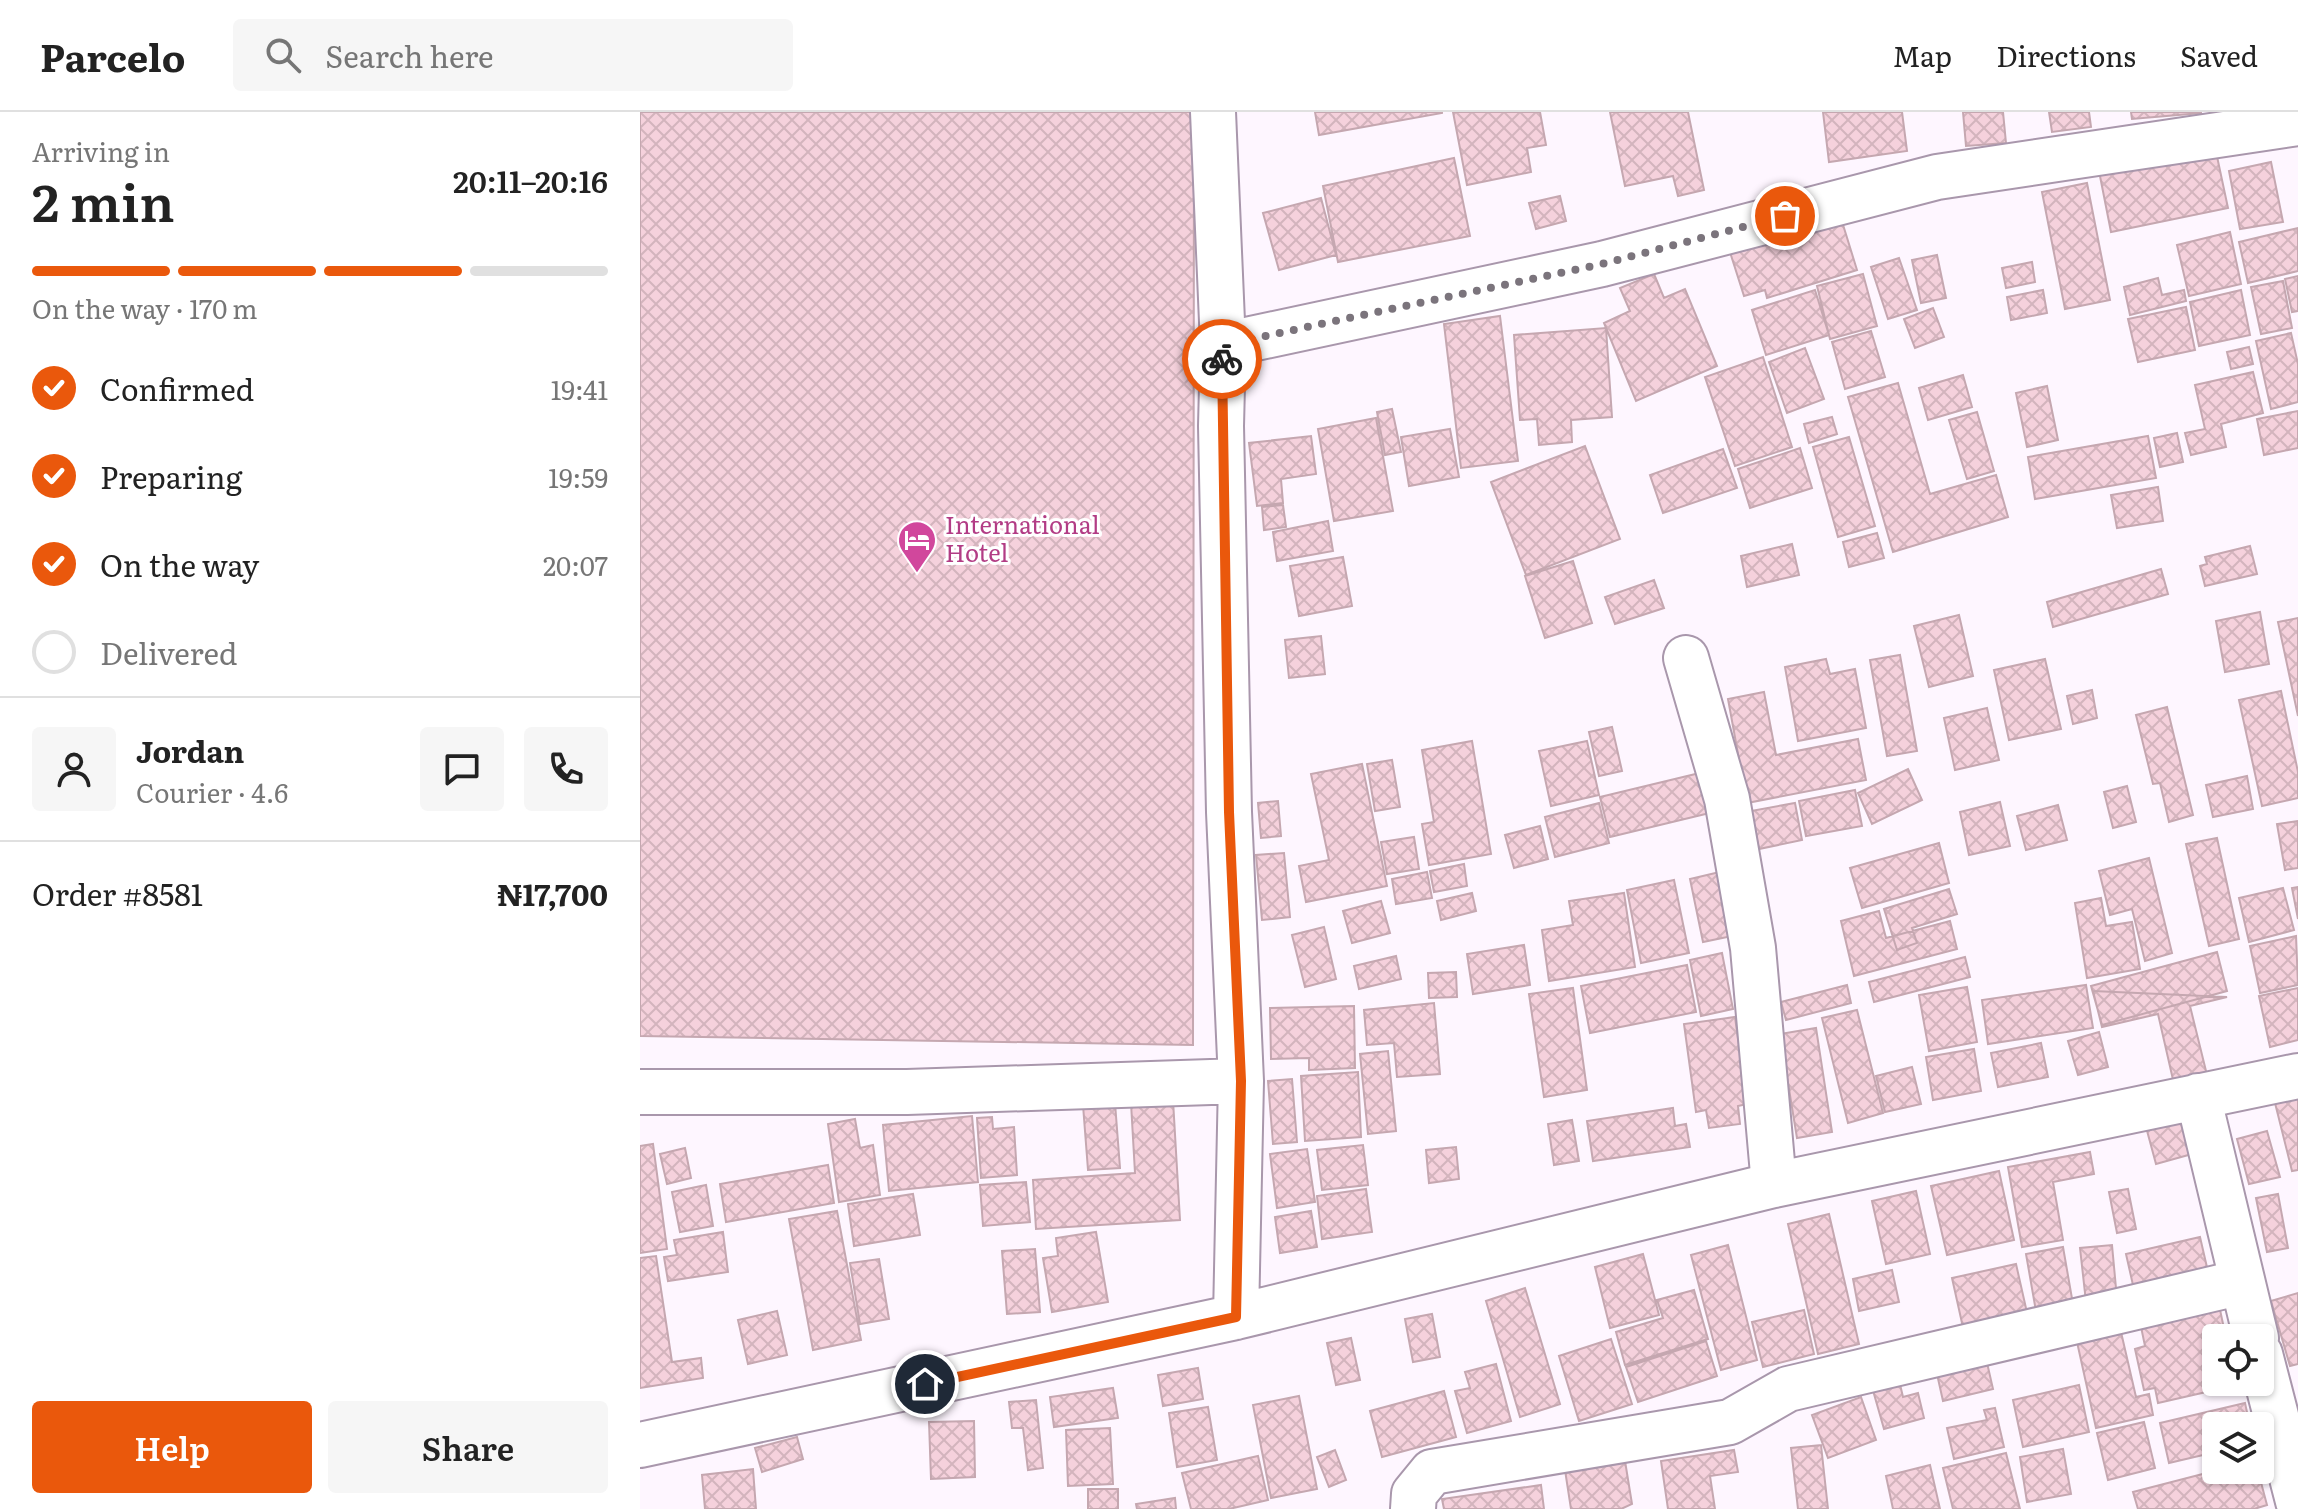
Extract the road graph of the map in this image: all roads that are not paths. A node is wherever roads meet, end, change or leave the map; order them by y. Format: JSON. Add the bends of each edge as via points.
{"nodes":[{"id":1,"x":1213,"y":112,"type":"edge"},
{"id":2,"x":2298,"y":123,"type":"edge"},
{"id":3,"x":1223,"y":345,"type":"junction"},
{"id":4,"x":1686,"y":658,"type":"dead end"},
{"id":5,"x":2298,"y":1076,"type":"edge"},
{"id":6,"x":1241,"y":1081,"type":"junction"},
{"id":7,"x":640,"y":1092,"type":"edge"},
{"id":8,"x":2198,"y":1096,"type":"junction"},
{"id":9,"x":1774,"y":1185,"type":"junction"},
{"id":10,"x":2242,"y":1282,"type":"junction"},
{"id":11,"x":1236,"y":1317,"type":"junction"},
{"id":12,"x":2252,"y":1324,"type":"edge"},
{"id":13,"x":2271,"y":1396,"type":"edge"},
{"id":14,"x":640,"y":1445,"type":"edge"},
{"id":15,"x":2298,"y":1501,"type":"edge"},
{"id":16,"x":1413,"y":1509,"type":"edge"}],
"edges":[{"from":1,"to":3,"type":"street"},
{"from":2,"to":3,"type":"street","via":[[1937,177],[1602,264]]},
{"from":3,"to":6,"type":"street","via":[[1228,781]]},
{"from":4,"to":9,"type":"street","via":[[1727,799],[1753,948]]},
{"from":5,"to":8,"type":"street"},
{"from":6,"to":7,"type":"street","via":[[907,1092]]},
{"from":6,"to":11,"type":"street"},
{"from":8,"to":9,"type":"street"},
{"from":8,"to":10,"type":"street"},
{"from":9,"to":11,"type":"street"},
{"from":10,"to":12,"type":"street"},
{"from":10,"to":16,"type":"street","via":[[1788,1389],[1730,1422],[1432,1472],[1414,1494]]},
{"from":11,"to":14,"type":"street"},
{"from":13,"to":15,"type":"street"}]}
